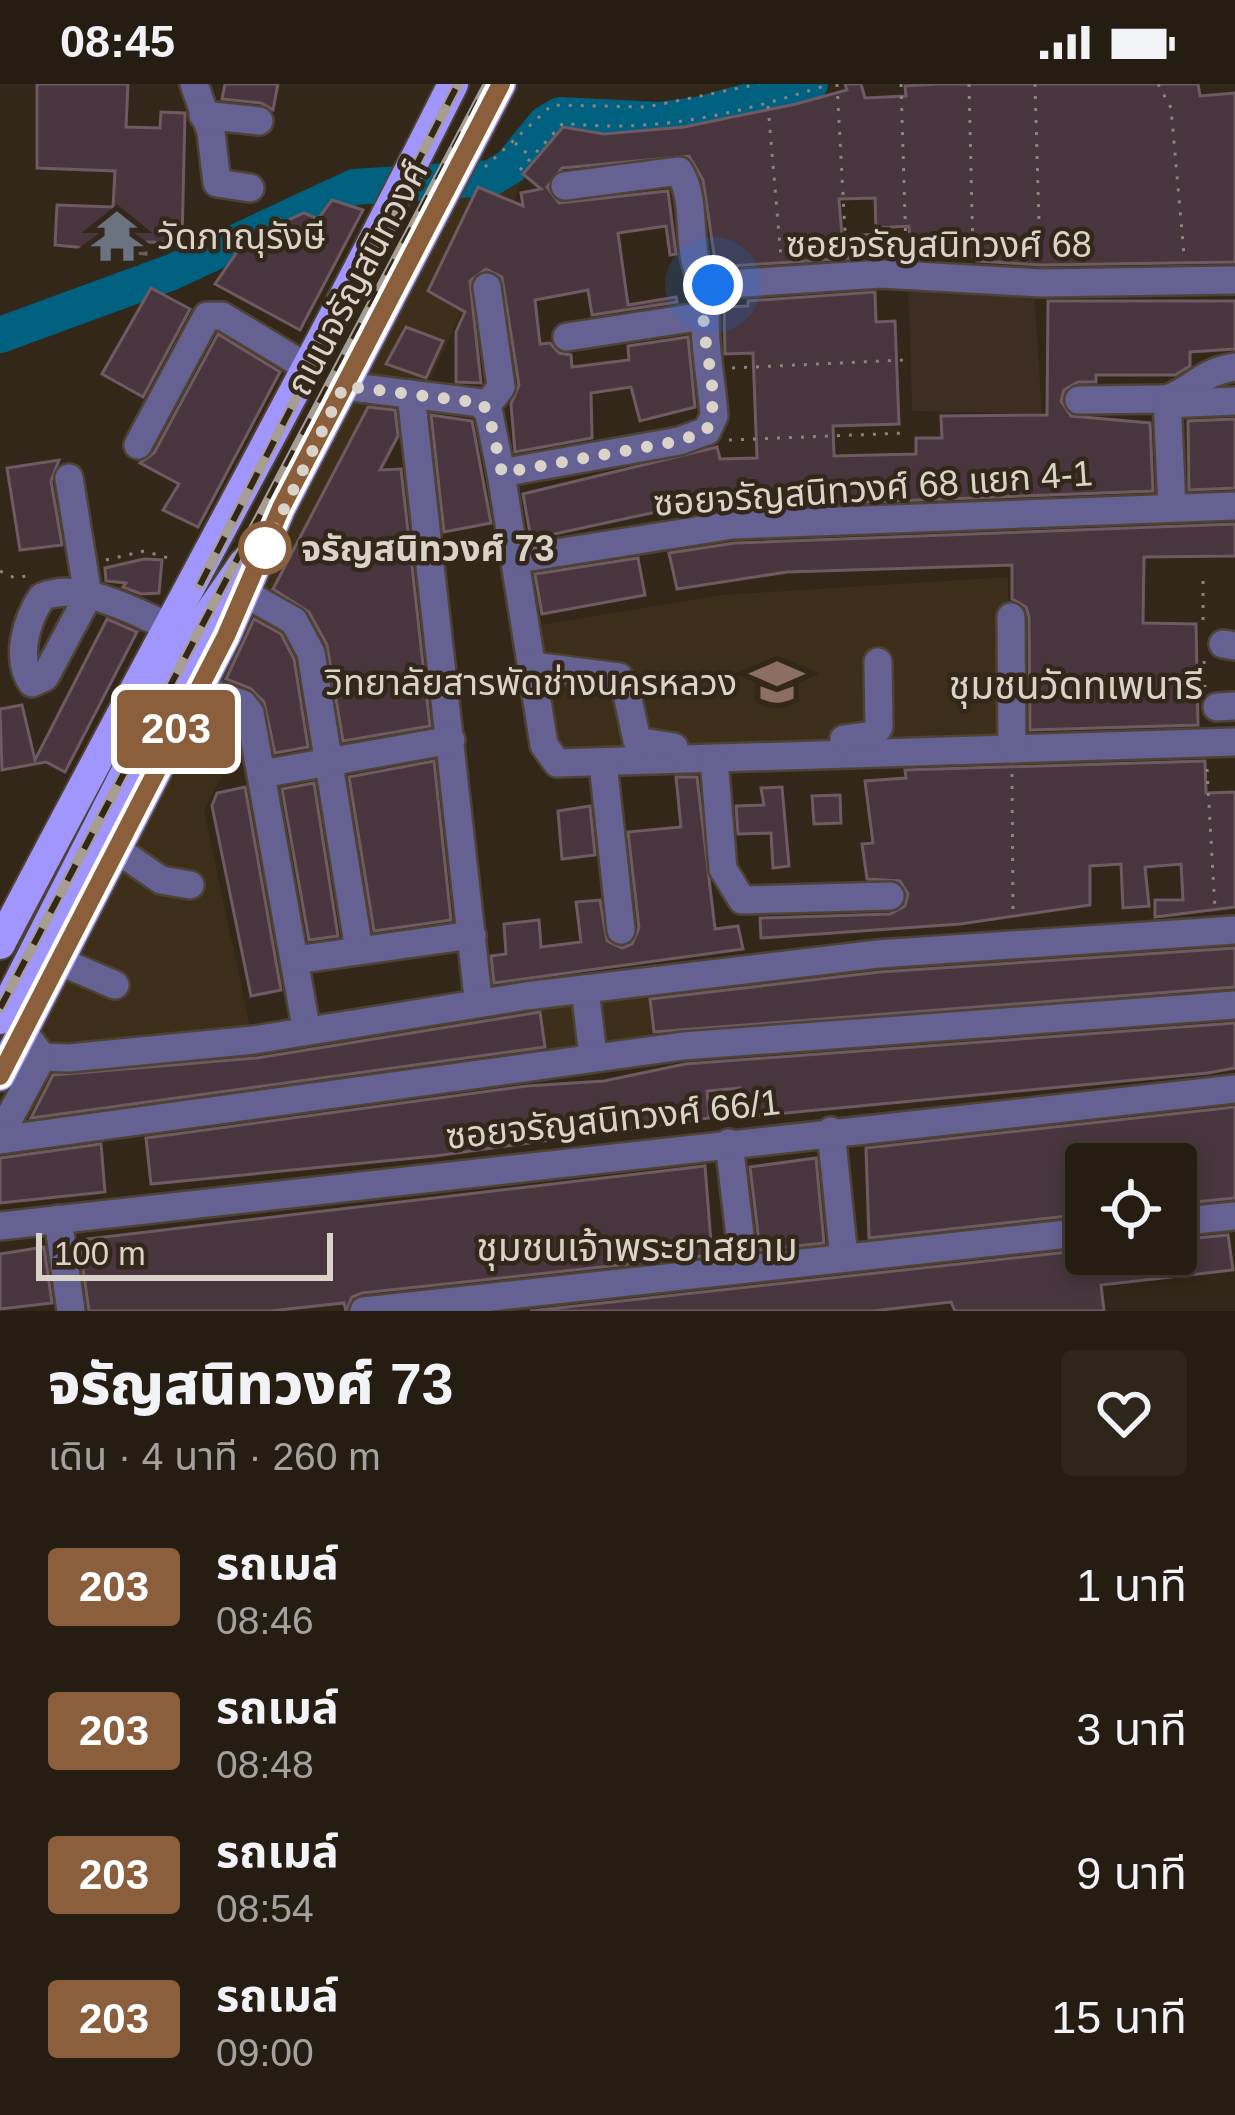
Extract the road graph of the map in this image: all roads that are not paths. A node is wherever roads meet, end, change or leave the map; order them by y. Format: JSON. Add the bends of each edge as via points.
{"nodes":[{"id":1,"x":194,"y":84,"type":"edge"},
{"id":2,"x":453,"y":84,"type":"edge"},
{"id":3,"x":501,"y":84,"type":"edge"},
{"id":4,"x":203,"y":115,"type":"junction"},
{"id":5,"x":259,"y":121,"type":"dead end"},
{"id":6,"x":565,"y":187,"type":"dead end"},
{"id":7,"x":250,"y":188,"type":"dead end"},
{"id":8,"x":1235,"y":280,"type":"edge"},
{"id":9,"x":488,"y":287,"type":"dead end"},
{"id":10,"x":706,"y":302,"type":"junction"},
{"id":11,"x":567,"y":337,"type":"dead end"},
{"id":12,"x":308,"y":368,"type":"junction"},
{"id":13,"x":1235,"y":368,"type":"edge"},
{"id":14,"x":344,"y":386,"type":"junction"},
{"id":15,"x":411,"y":394,"type":"junction"},
{"id":16,"x":1078,"y":400,"type":"dead end"},
{"id":17,"x":1167,"y":401,"type":"junction"},
{"id":18,"x":1235,"y":401,"type":"edge"},
{"id":19,"x":485,"y":408,"type":"junction"},
{"id":20,"x":138,"y":445,"type":"dead end"},
{"id":21,"x":502,"y":473,"type":"junction"},
{"id":22,"x":70,"y":478,"type":"dead end"},
{"id":23,"x":244,"y":490,"type":"junction"},
{"id":24,"x":1235,"y":506,"type":"edge"},
{"id":25,"x":1172,"y":507,"type":"junction"},
{"id":26,"x":281,"y":508,"type":"junction"},
{"id":27,"x":518,"y":559,"type":"junction"},
{"id":28,"x":246,"y":594,"type":"junction"},
{"id":29,"x":1011,"y":617,"type":"dead end"},
{"id":30,"x":166,"y":625,"type":"junction"},
{"id":31,"x":878,"y":662,"type":"dead end"},
{"id":32,"x":533,"y":666,"type":"junction"},
{"id":33,"x":197,"y":688,"type":"junction"},
{"id":34,"x":451,"y":740,"type":"junction"},
{"id":35,"x":1235,"y":742,"type":"edge"},
{"id":36,"x":1012,"y":748,"type":"junction"},
{"id":37,"x":714,"y":759,"type":"junction"},
{"id":38,"x":603,"y":763,"type":"junction"},
{"id":39,"x":332,"y":765,"type":"junction"},
{"id":40,"x":262,"y":774,"type":"junction"},
{"id":41,"x":116,"y":849,"type":"junction"},
{"id":42,"x":190,"y":885,"type":"dead end"},
{"id":43,"x":890,"y":896,"type":"dead end"},
{"id":44,"x":1225,"y":925,"type":"edge"},
{"id":45,"x":621,"y":930,"type":"dead end"},
{"id":46,"x":472,"y":935,"type":"junction"},
{"id":47,"x":0,"y":944,"type":"edge"},
{"id":48,"x":358,"y":950,"type":"junction"},
{"id":49,"x":295,"y":960,"type":"junction"},
{"id":50,"x":59,"y":961,"type":"junction"},
{"id":51,"x":0,"y":982,"type":"edge"},
{"id":52,"x":115,"y":986,"type":"dead end"},
{"id":53,"x":477,"y":989,"type":"dead end"},
{"id":54,"x":585,"y":989,"type":"junction"},
{"id":55,"x":1235,"y":1005,"type":"edge"},
{"id":56,"x":304,"y":1016,"type":"dead end"},
{"id":57,"x":11,"y":1025,"type":"edge"},
{"id":58,"x":593,"y":1056,"type":"junction"},
{"id":59,"x":42,"y":1057,"type":"junction"},
{"id":60,"x":0,"y":1076,"type":"edge"},
{"id":61,"x":1235,"y":1089,"type":"edge"},
{"id":62,"x":831,"y":1131,"type":"junction"},
{"id":63,"x":0,"y":1137,"type":"edge"},
{"id":64,"x":729,"y":1143,"type":"junction"},
{"id":65,"x":1235,"y":1216,"type":"edge"},
{"id":66,"x":58,"y":1219,"type":"junction"},
{"id":67,"x":1197,"y":1220,"type":"edge"},
{"id":68,"x":0,"y":1226,"type":"edge"},
{"id":69,"x":1065,"y":1234,"type":"edge"},
{"id":70,"x":844,"y":1258,"type":"junction"},
{"id":71,"x":744,"y":1269,"type":"junction"},
{"id":72,"x":71,"y":1311,"type":"edge"},
{"id":73,"x":364,"y":1311,"type":"edge"}],
"edges":[{"from":1,"to":4,"type":"street"},
{"from":2,"to":12,"type":"main road","name":"ถนนจรัญสนิทวงศ์"},
{"from":3,"to":14,"type":"main road","name":"ถนนจรัญสนิทวงศ์","via":[[459,178]]},
{"from":4,"to":5,"type":"street"},
{"from":4,"to":7,"type":"street","via":[[217,183]]},
{"from":6,"to":10,"type":"street","via":[[679,172]]},
{"from":8,"to":10,"type":"street","name":"ซอยจรัญสนิทวงศ์ 68","via":[[847,275],[782,278]]},
{"from":9,"to":19,"type":"street","via":[[501,387]]},
{"from":10,"to":11,"type":"street","name":"ซอยจรัญสนิทวงศ์ 68"},
{"from":10,"to":21,"type":"street","via":[[714,416],[706,431]]},
{"from":12,"to":20,"type":"street","via":[[222,316],[207,316]]},
{"from":12,"to":23,"type":"main road","name":"ถนนจรัญสนิทวงศ์"},
{"from":13,"to":17,"type":"street","via":[[1205,371]]},
{"from":14,"to":15,"type":"street"},
{"from":14,"to":26,"type":"main road","name":"ถนนจรัญสนิทวงศ์"},
{"from":15,"to":19,"type":"street","via":[[467,398]]},
{"from":15,"to":34,"type":"street"},
{"from":16,"to":17,"type":"street"},
{"from":17,"to":18,"type":"street"},
{"from":17,"to":25,"type":"street"},
{"from":19,"to":21,"type":"street"},
{"from":21,"to":27,"type":"street"},
{"from":22,"to":30,"type":"street","via":[[88,596]]},
{"from":23,"to":30,"type":"main road","name":"ถนนจรัญสนิทวงศ์"},
{"from":23,"to":51,"type":"main road","name":"ถนนจรัญสนิทวงศ์"},
{"from":24,"to":25,"type":"street","name":"ซอยจรัญสนิทวงศ์ 68 แยก 4-1"},
{"from":25,"to":27,"type":"street","name":"ซอยจรัญสนิทวงศ์ 68 แยก 4-1","via":[[734,525]]},
{"from":26,"to":28,"type":"main road","name":"ถนนจรัญสนิทวงศ์"},
{"from":26,"to":57,"type":"main road","name":"ถนนจรัญสนิทวงศ์","via":[[200,627]]},
{"from":27,"to":32,"type":"street"},
{"from":28,"to":33,"type":"main road","name":"ถนนจรัญสนิทวงศ์"},
{"from":28,"to":39,"type":"street","via":[[304,634]]},
{"from":29,"to":36,"type":"street"},
{"from":30,"to":47,"type":"main road","name":"ถนนจรัญสนิทวงศ์"},
{"from":31,"to":32,"type":"street","via":[[873,735],[681,747],[637,741],[619,677]]},
{"from":32,"to":38,"type":"street","via":[[550,758]]},
{"from":33,"to":40,"type":"street","via":[[250,713]]},
{"from":33,"to":41,"type":"main road","name":"ถนนจรัญสนิทวงศ์"},
{"from":34,"to":39,"type":"street"},
{"from":34,"to":46,"type":"street"},
{"from":35,"to":36,"type":"street"},
{"from":36,"to":37,"type":"street"},
{"from":37,"to":38,"type":"street"},
{"from":37,"to":43,"type":"street","via":[[723,869],[742,900]]},
{"from":38,"to":45,"type":"street"},
{"from":39,"to":40,"type":"street"},
{"from":39,"to":48,"type":"street"},
{"from":40,"to":49,"type":"street"},
{"from":41,"to":42,"type":"street","via":[[160,880]]},
{"from":41,"to":50,"type":"main road","name":"ถนนจรัญสนิทวงศ์"},
{"from":44,"to":54,"type":"street"},
{"from":46,"to":48,"type":"street"},
{"from":46,"to":53,"type":"street"},
{"from":48,"to":49,"type":"street"},
{"from":49,"to":56,"type":"street"},
{"from":50,"to":52,"type":"street"},
{"from":50,"to":57,"type":"main road","name":"ถนนจรัญสนิทวงศ์"},
{"from":54,"to":58,"type":"street"},
{"from":54,"to":59,"type":"street","via":[[254,1040]]},
{"from":55,"to":58,"type":"street"},
{"from":57,"to":59,"type":"street"},
{"from":57,"to":60,"type":"main road","name":"ถนนจรัญสนิทวงศ์"},
{"from":58,"to":63,"type":"street"},
{"from":59,"to":63,"type":"street"},
{"from":61,"to":62,"type":"street","name":"ซอยจรัญสนิทวงศ์ 66/1"},
{"from":62,"to":64,"type":"street","name":"ซอยจรัญสนิทวงศ์ 66/1"},
{"from":62,"to":70,"type":"street"},
{"from":64,"to":66,"type":"street","name":"ซอยจรัญสนิทวงศ์ 66/1"},
{"from":64,"to":71,"type":"street"},
{"from":65,"to":67,"type":"street"},
{"from":66,"to":68,"type":"street","name":"ซอยจรัญสนิทวงศ์ 66/1"},
{"from":66,"to":72,"type":"street"},
{"from":69,"to":70,"type":"street"},
{"from":70,"to":71,"type":"street"},
{"from":71,"to":73,"type":"street"}]}
